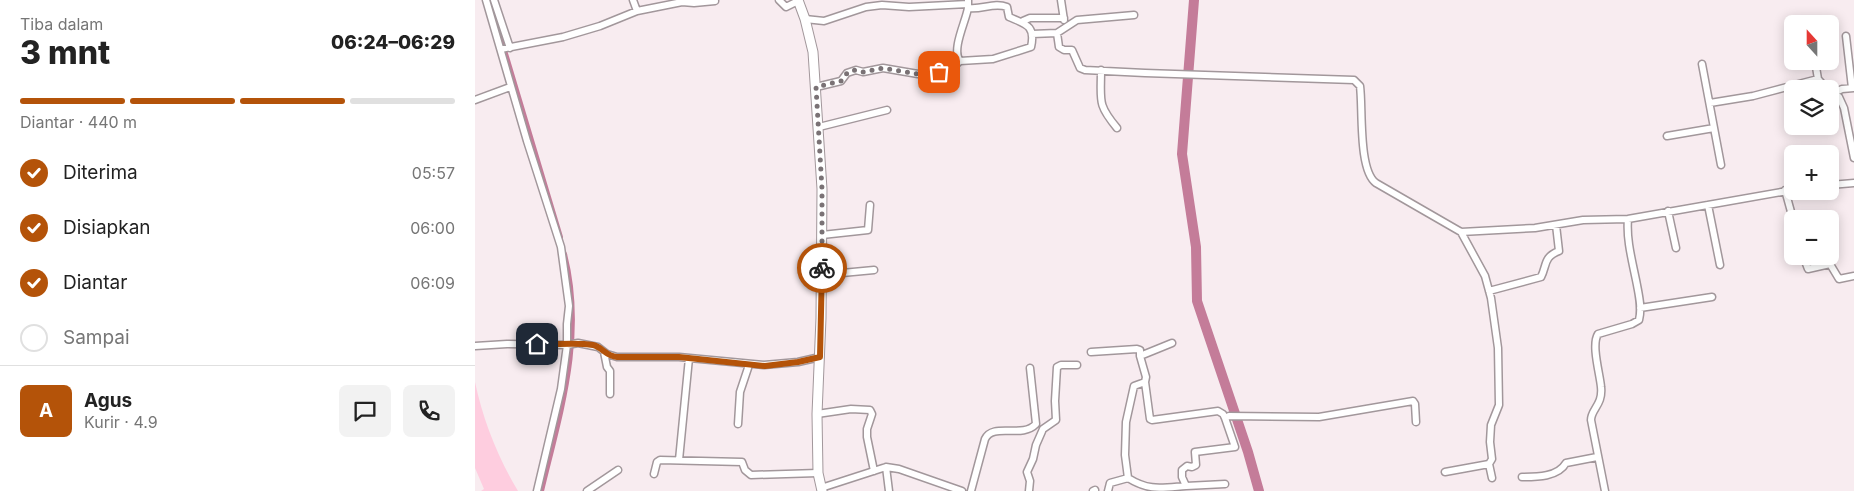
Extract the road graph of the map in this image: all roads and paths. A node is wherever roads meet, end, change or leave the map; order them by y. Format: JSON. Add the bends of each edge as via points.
{"nodes":[{"id":1,"x":486,"y":0,"type":"edge"},
{"id":2,"x":494,"y":0,"type":"edge"},
{"id":3,"x":633,"y":0,"type":"edge"},
{"id":4,"x":779,"y":0,"type":"edge"},
{"id":5,"x":1061,"y":0,"type":"edge"},
{"id":6,"x":715,"y":1,"type":"edge"},
{"id":7,"x":798,"y":1,"type":"edge"},
{"id":8,"x":694,"y":2,"type":"edge"},
{"id":9,"x":908,"y":3,"type":"edge"},
{"id":10,"x":968,"y":4,"type":"edge"},
{"id":11,"x":637,"y":11,"type":"junction"},
{"id":12,"x":1134,"y":15,"type":"dead end"},
{"id":13,"x":1064,"y":18,"type":"junction"},
{"id":14,"x":805,"y":19,"type":"junction"},
{"id":15,"x":1023,"y":21,"type":"junction"},
{"id":16,"x":1065,"y":27,"type":"junction"},
{"id":17,"x":1057,"y":32,"type":"junction"},
{"id":18,"x":1032,"y":34,"type":"junction"},
{"id":19,"x":1846,"y":36,"type":"dead end"},
{"id":20,"x":506,"y":49,"type":"junction"},
{"id":21,"x":960,"y":62,"type":"junction"},
{"id":22,"x":1702,"y":64,"type":"dead end"},
{"id":23,"x":1101,"y":70,"type":"junction"},
{"id":24,"x":1816,"y":70,"type":"edge"},
{"id":25,"x":1818,"y":79,"type":"joint"},
{"id":26,"x":510,"y":87,"type":"junction"},
{"id":27,"x":816,"y":87,"type":"junction"},
{"id":28,"x":1853,"y":88,"type":"edge"},
{"id":29,"x":1839,"y":90,"type":"edge"},
{"id":30,"x":1839,"y":97,"type":"edge"},
{"id":31,"x":475,"y":100,"type":"edge"},
{"id":32,"x":1710,"y":102,"type":"junction"},
{"id":33,"x":887,"y":110,"type":"dead end"},
{"id":34,"x":819,"y":127,"type":"junction"},
{"id":35,"x":1117,"y":128,"type":"dead end"},
{"id":36,"x":1714,"y":128,"type":"junction"},
{"id":37,"x":1667,"y":136,"type":"dead end"},
{"id":38,"x":1854,"y":158,"type":"edge"},
{"id":39,"x":1721,"y":165,"type":"dead end"},
{"id":40,"x":1854,"y":183,"type":"edge"},
{"id":41,"x":1839,"y":184,"type":"edge"},
{"id":42,"x":1784,"y":191,"type":"edge"},
{"id":43,"x":870,"y":205,"type":"dead end"},
{"id":44,"x":1708,"y":205,"type":"junction"},
{"id":45,"x":1668,"y":211,"type":"junction"},
{"id":46,"x":1628,"y":219,"type":"junction"},
{"id":47,"x":1557,"y":225,"type":"junction"},
{"id":48,"x":1461,"y":232,"type":"junction"},
{"id":49,"x":822,"y":236,"type":"junction"},
{"id":50,"x":1676,"y":248,"type":"dead end"},
{"id":51,"x":1720,"y":265,"type":"dead end"},
{"id":52,"x":1806,"y":265,"type":"edge"},
{"id":53,"x":1826,"y":265,"type":"edge"},
{"id":54,"x":1831,"y":265,"type":"edge"},
{"id":55,"x":874,"y":270,"type":"dead end"},
{"id":56,"x":821,"y":275,"type":"junction"},
{"id":57,"x":1854,"y":276,"type":"edge"},
{"id":58,"x":1489,"y":291,"type":"junction"},
{"id":59,"x":1713,"y":297,"type":"dead end"},
{"id":60,"x":1640,"y":308,"type":"junction"},
{"id":61,"x":1172,"y":343,"type":"dead end"},
{"id":62,"x":569,"y":344,"type":"junction"},
{"id":63,"x":475,"y":346,"type":"edge"},
{"id":64,"x":604,"y":352,"type":"junction"},
{"id":65,"x":1091,"y":352,"type":"dead end"},
{"id":66,"x":1140,"y":356,"type":"junction"},
{"id":67,"x":820,"y":357,"type":"junction"},
{"id":68,"x":689,"y":358,"type":"junction"},
{"id":69,"x":749,"y":365,"type":"junction"},
{"id":70,"x":1077,"y":365,"type":"dead end"},
{"id":71,"x":1030,"y":368,"type":"dead end"},
{"id":72,"x":1145,"y":382,"type":"junction"},
{"id":73,"x":610,"y":394,"type":"dead end"},
{"id":74,"x":817,"y":414,"type":"junction"},
{"id":75,"x":1227,"y":417,"type":"junction"},
{"id":76,"x":1416,"y":422,"type":"dead end"},
{"id":77,"x":738,"y":424,"type":"dead end"},
{"id":78,"x":1032,"y":428,"type":"junction"},
{"id":79,"x":1043,"y":429,"type":"junction"},
{"id":80,"x":1597,"y":457,"type":"junction"},
{"id":81,"x":679,"y":460,"type":"junction"},
{"id":82,"x":1489,"y":464,"type":"junction"},
{"id":83,"x":886,"y":467,"type":"junction"},
{"id":84,"x":617,"y":470,"type":"dead end"},
{"id":85,"x":874,"y":471,"type":"junction"},
{"id":86,"x":1445,"y":472,"type":"dead end"},
{"id":87,"x":817,"y":473,"type":"junction"},
{"id":88,"x":655,"y":474,"type":"dead end"},
{"id":89,"x":1522,"y":477,"type":"dead end"},
{"id":90,"x":1128,"y":478,"type":"junction"},
{"id":91,"x":1492,"y":478,"type":"dead end"},
{"id":92,"x":937,"y":482,"type":"junction"},
{"id":93,"x":1225,"y":484,"type":"dead end"},
{"id":94,"x":1186,"y":486,"type":"junction"},
{"id":95,"x":822,"y":490,"type":"edge"},
{"id":96,"x":537,"y":491,"type":"edge"},
{"id":97,"x":587,"y":491,"type":"edge"},
{"id":98,"x":889,"y":491,"type":"edge"},
{"id":99,"x":935,"y":491,"type":"edge"},
{"id":100,"x":962,"y":491,"type":"edge"},
{"id":101,"x":971,"y":491,"type":"edge"},
{"id":102,"x":1029,"y":491,"type":"edge"},
{"id":103,"x":1108,"y":491,"type":"edge"},
{"id":104,"x":1605,"y":491,"type":"edge"}],
"edges":[{"from":1,"to":20,"type":"street"},
{"from":2,"to":20,"type":"street"},
{"from":3,"to":11,"type":"street"},
{"from":4,"to":7,"type":"street","via":[[786,7]]},
{"from":5,"to":13,"type":"street"},
{"from":6,"to":8,"type":"street"},
{"from":7,"to":14,"type":"street"},
{"from":8,"to":11,"type":"street"},
{"from":9,"to":10,"type":"street"},
{"from":9,"to":14,"type":"street","via":[[866,7],[824,21]]},
{"from":10,"to":15,"type":"street","via":[[982,9],[1003,5],[1007,7],[1009,17]]},
{"from":10,"to":21,"type":"street","via":[[956,55]]},
{"from":11,"to":20,"type":"street","via":[[563,37]]},
{"from":12,"to":16,"type":"street","via":[[1077,20]]},
{"from":13,"to":15,"type":"street"},
{"from":13,"to":16,"type":"street"},
{"from":14,"to":27,"type":"street","via":[[813,52]]},
{"from":15,"to":18,"type":"street"},
{"from":16,"to":17,"type":"street"},
{"from":17,"to":18,"type":"street"},
{"from":17,"to":23,"type":"street","via":[[1059,47],[1072,50],[1081,68]]},
{"from":18,"to":21,"type":"street","via":[[1029,48],[993,58]]},
{"from":19,"to":28,"type":"street"},
{"from":20,"to":26,"type":"street"},
{"from":21,"to":27,"type":"street","via":[[929,74],[883,68],[863,72],[856,70],[848,72],[841,81]]},
{"from":22,"to":32,"type":"street"},
{"from":23,"to":35,"type":"street","via":[[1101,104]]},
{"from":23,"to":48,"type":"street","via":[[1354,80],[1360,86],[1363,142],[1371,178]]},
{"from":24,"to":25,"type":"street"},
{"from":25,"to":32,"type":"street","via":[[1753,96]]},
{"from":26,"to":31,"type":"street"},
{"from":26,"to":62,"type":"street","via":[[561,247],[569,306]]},
{"from":27,"to":34,"type":"street"},
{"from":28,"to":29,"type":"street"},
{"from":30,"to":38,"type":"street"},
{"from":32,"to":36,"type":"street"},
{"from":33,"to":34,"type":"street"},
{"from":34,"to":49,"type":"street"},
{"from":36,"to":37,"type":"street"},
{"from":36,"to":39,"type":"street"},
{"from":40,"to":41,"type":"street"},
{"from":42,"to":44,"type":"street"},
{"from":43,"to":49,"type":"street","via":[[868,230]]},
{"from":44,"to":45,"type":"street"},
{"from":44,"to":51,"type":"street"},
{"from":45,"to":46,"type":"street"},
{"from":45,"to":50,"type":"street"},
{"from":46,"to":47,"type":"street","via":[[1583,220]]},
{"from":46,"to":60,"type":"street"},
{"from":47,"to":48,"type":"street"},
{"from":47,"to":58,"type":"street","via":[[1559,251],[1547,260],[1541,277]]},
{"from":48,"to":58,"type":"street","via":[[1485,276]]},
{"from":49,"to":56,"type":"street"},
{"from":52,"to":53,"type":"street","via":[[1808,269]]},
{"from":54,"to":57,"type":"street","via":[[1839,279]]},
{"from":55,"to":56,"type":"street"},
{"from":56,"to":67,"type":"street"},
{"from":58,"to":82,"type":"street","via":[[1500,376],[1499,405],[1491,425],[1492,459]]},
{"from":59,"to":60,"type":"street"},
{"from":60,"to":80,"type":"street","via":[[1639,320],[1601,332],[1595,338],[1601,389],[1600,402],[1591,420]]},
{"from":61,"to":66,"type":"street"},
{"from":62,"to":63,"type":"street"},
{"from":62,"to":64,"type":"street","via":[[598,347]]},
{"from":62,"to":96,"type":"street"},
{"from":64,"to":68,"type":"street","via":[[617,357]]},
{"from":64,"to":73,"type":"street","via":[[611,371]]},
{"from":65,"to":66,"type":"street","via":[[1137,349]]},
{"from":66,"to":72,"type":"street"},
{"from":67,"to":69,"type":"street","via":[[765,366]]},
{"from":67,"to":74,"type":"street"},
{"from":68,"to":69,"type":"street"},
{"from":68,"to":81,"type":"street"},
{"from":69,"to":77,"type":"street","via":[[740,392]]},
{"from":70,"to":79,"type":"street","via":[[1057,367],[1056,420]]},
{"from":71,"to":78,"type":"street","via":[[1036,424]]},
{"from":72,"to":75,"type":"street","via":[[1152,420],[1218,411]]},
{"from":72,"to":90,"type":"street","via":[[1134,386],[1127,414],[1125,455]]},
{"from":74,"to":85,"type":"street","via":[[870,410],[867,436]]},
{"from":74,"to":87,"type":"street"},
{"from":75,"to":76,"type":"street","via":[[1319,417],[1410,401],[1415,404]]},
{"from":75,"to":94,"type":"street","via":[[1235,448],[1195,452],[1195,466],[1182,470]]},
{"from":78,"to":79,"type":"street"},
{"from":78,"to":101,"type":"street","via":[[988,434]]},
{"from":79,"to":102,"type":"street","via":[[1027,472]]},
{"from":80,"to":89,"type":"street","via":[[1567,463],[1563,470],[1557,472]]},
{"from":80,"to":104,"type":"street"},
{"from":81,"to":87,"type":"street","via":[[739,461],[751,475]]},
{"from":81,"to":88,"type":"street","via":[[658,461]]},
{"from":82,"to":86,"type":"street"},
{"from":82,"to":91,"type":"street"},
{"from":83,"to":85,"type":"street"},
{"from":83,"to":92,"type":"street","via":[[899,468]]},
{"from":83,"to":98,"type":"street"},
{"from":84,"to":97,"type":"street"},
{"from":85,"to":95,"type":"street"},
{"from":87,"to":95,"type":"street"},
{"from":90,"to":94,"type":"street","via":[[1149,490]]},
{"from":90,"to":103,"type":"street","via":[[1110,483]]},
{"from":92,"to":99,"type":"street"},
{"from":92,"to":100,"type":"street"},
{"from":93,"to":94,"type":"street"}]}
